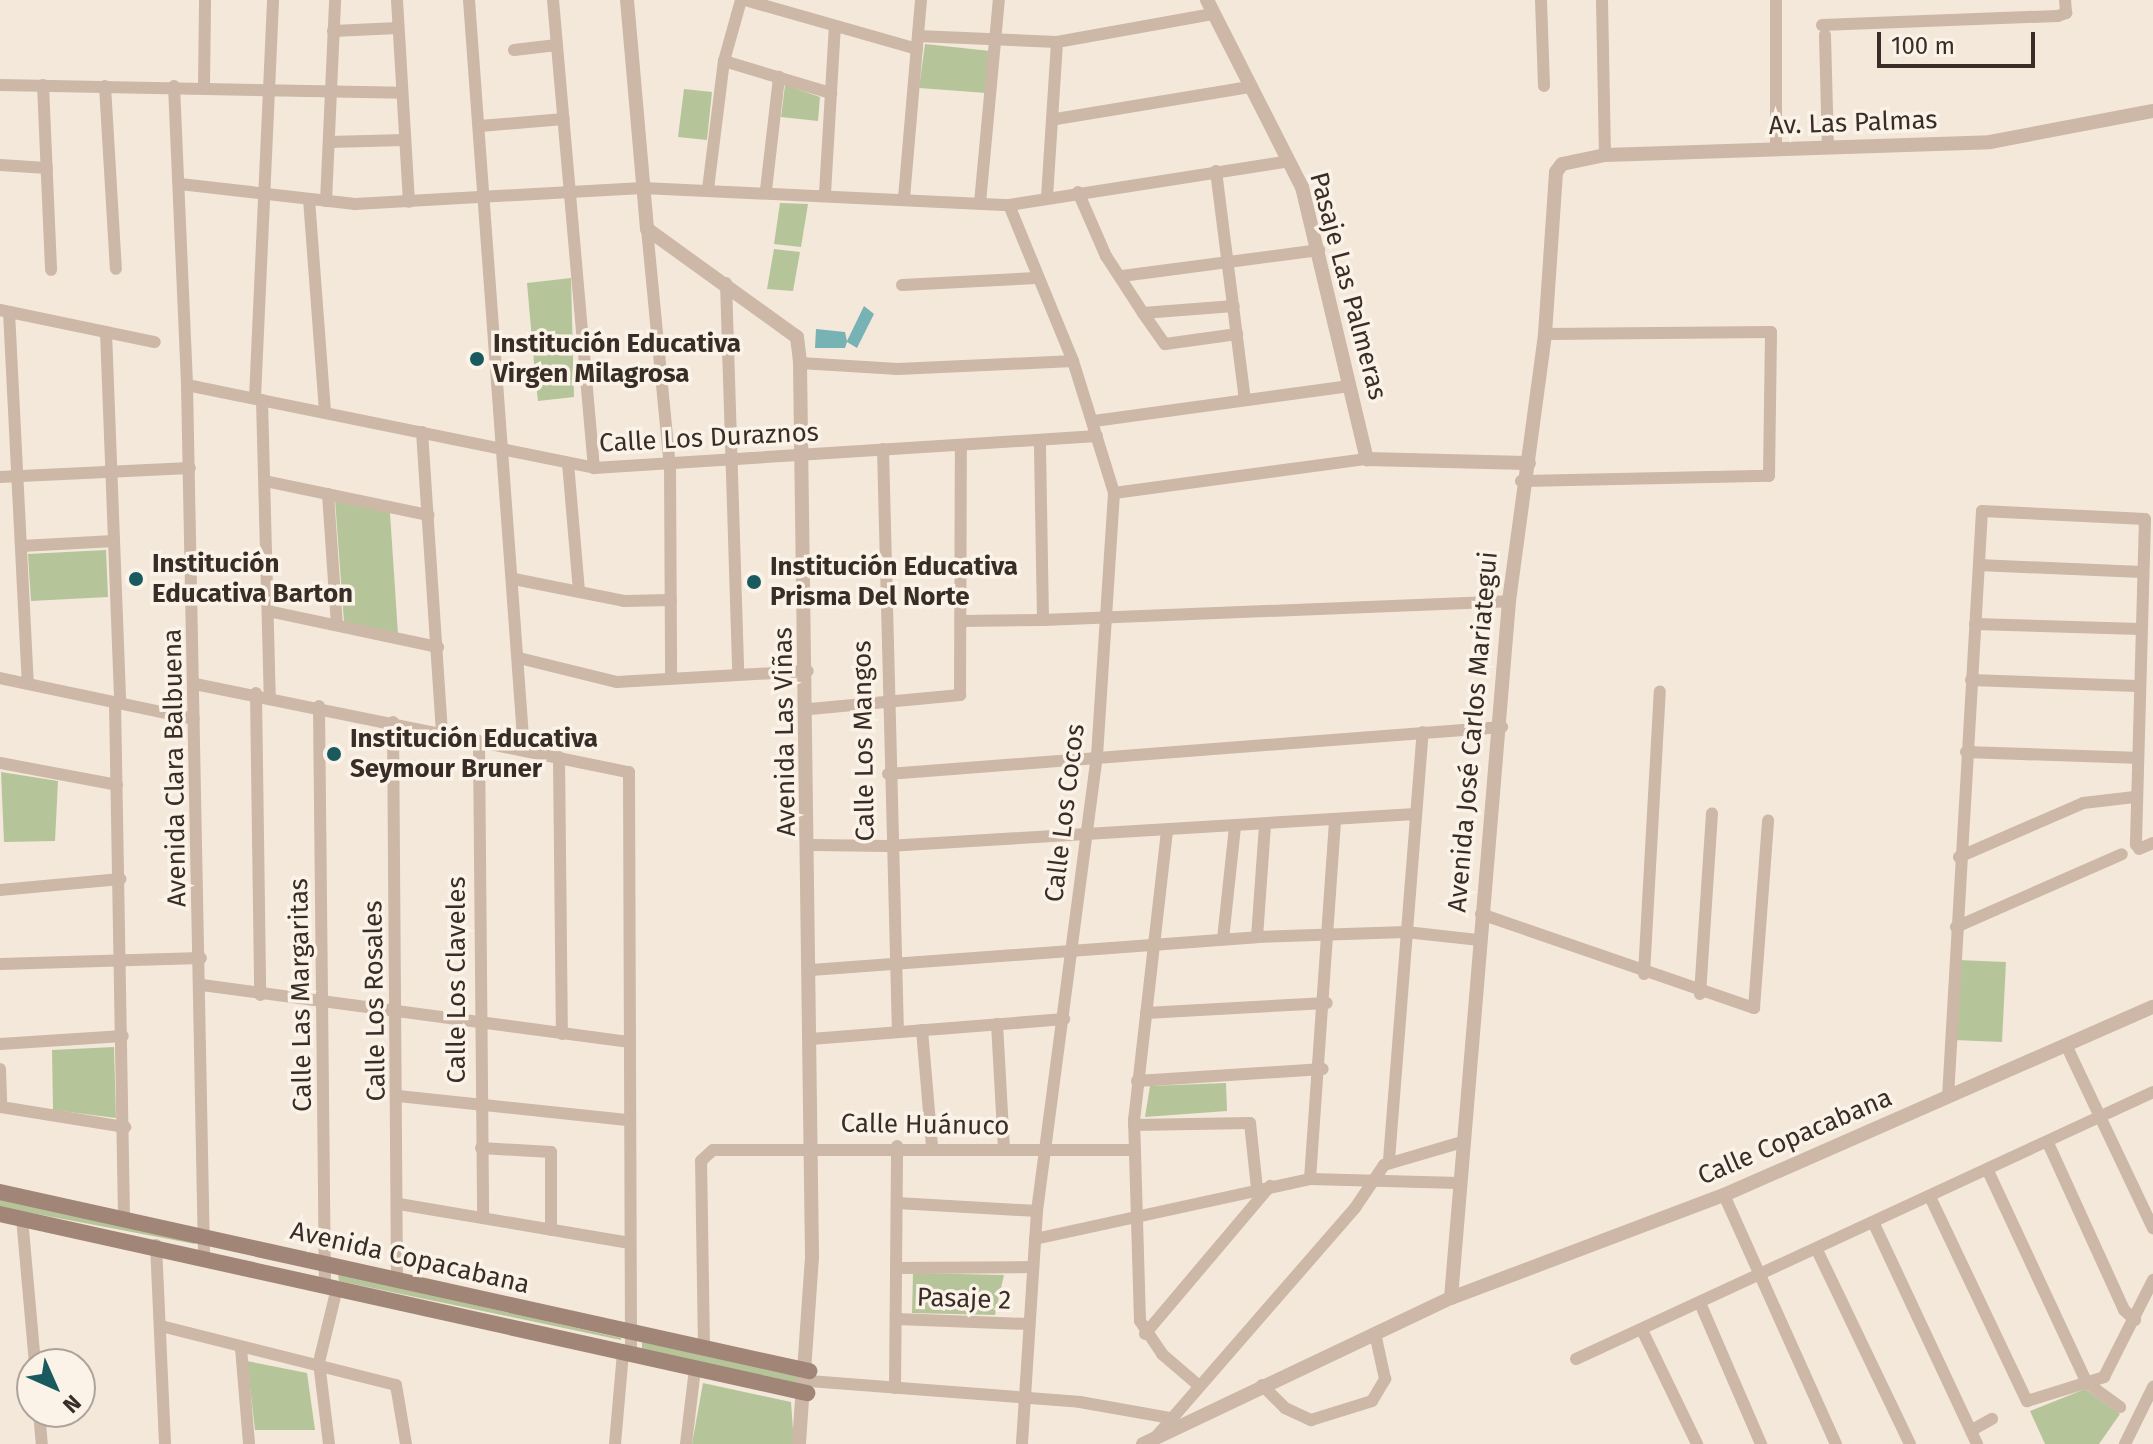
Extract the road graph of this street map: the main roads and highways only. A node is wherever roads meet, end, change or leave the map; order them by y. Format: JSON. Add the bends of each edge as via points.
{"nodes":[{"id":1,"x":0,"y":1192,"type":"edge"},
{"id":2,"x":0,"y":1214,"type":"edge"}],
"edges":[{"from":1,"to":2,"type":"main road","name":"Avenida Copacabana","via":[[631,1331],[808,1381],[695,1369]]}]}
